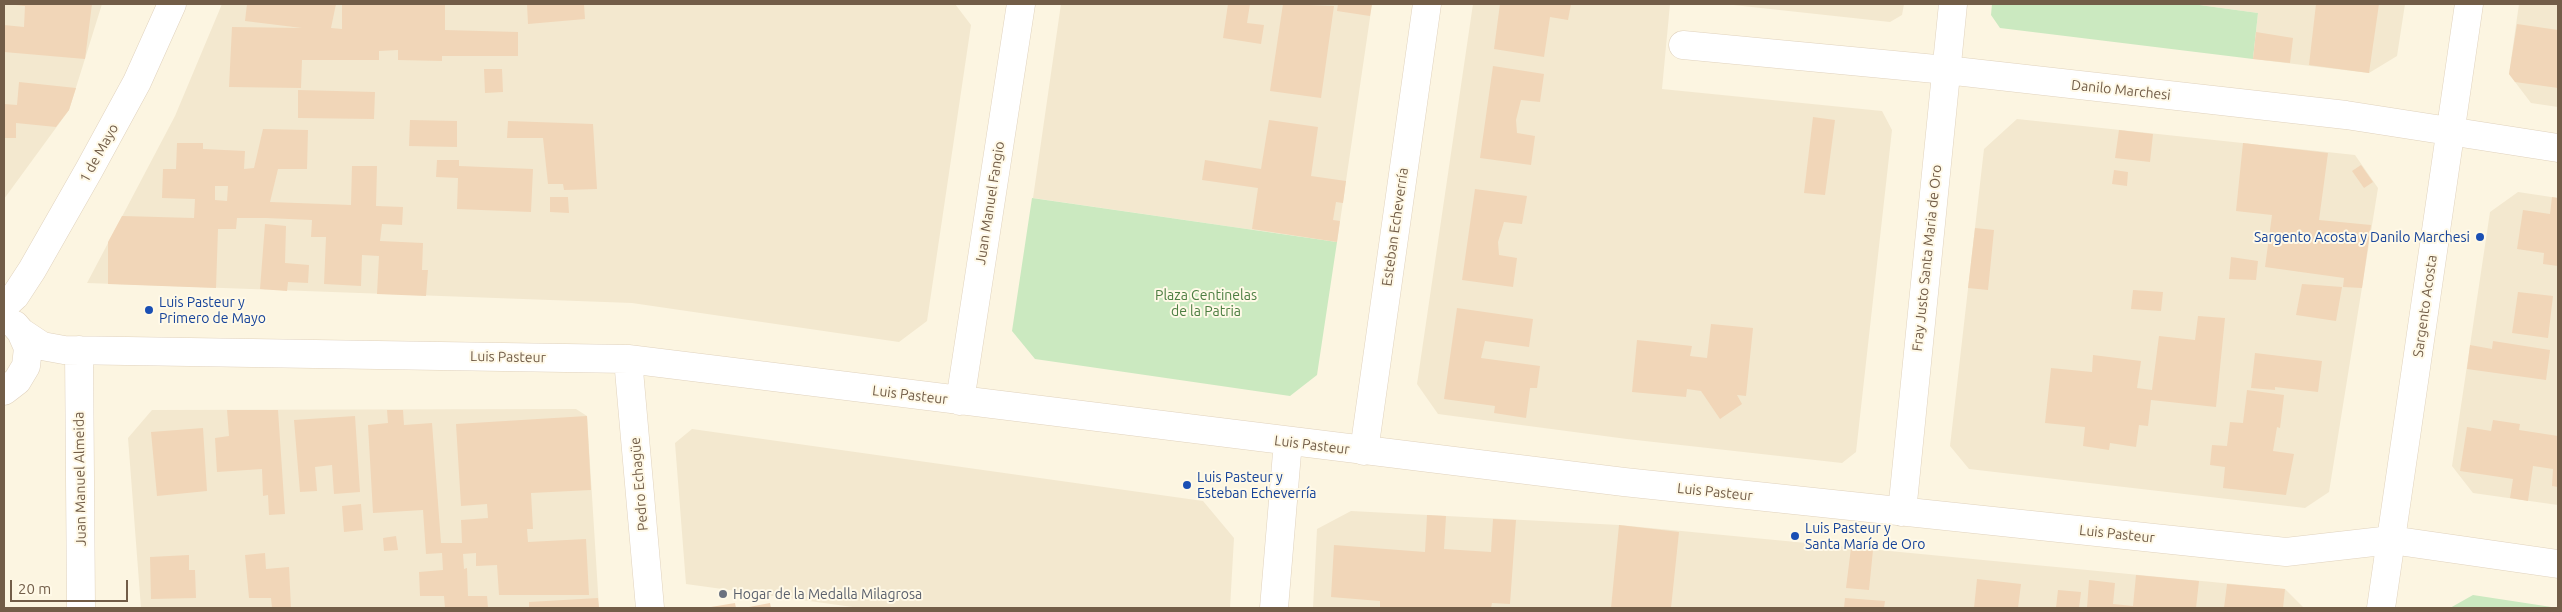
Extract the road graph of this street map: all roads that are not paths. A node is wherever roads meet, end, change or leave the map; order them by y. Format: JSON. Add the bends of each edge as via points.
{"nodes":[{"id":1,"x":172,"y":4,"type":"edge"},
{"id":2,"x":1021,"y":4,"type":"edge"},
{"id":3,"x":1427,"y":4,"type":"edge"},
{"id":4,"x":1953,"y":4,"type":"edge"},
{"id":5,"x":2469,"y":4,"type":"edge"},
{"id":6,"x":1683,"y":45,"type":"dead end"},
{"id":7,"x":1946,"y":70,"type":"junction"},
{"id":8,"x":2451,"y":131,"type":"junction"},
{"id":9,"x":2558,"y":148,"type":"edge"},
{"id":10,"x":12,"y":315,"type":"edge"},
{"id":11,"x":71,"y":350,"type":"junction"},
{"id":12,"x":628,"y":359,"type":"junction"},
{"id":13,"x":26,"y":366,"type":"junction"},
{"id":14,"x":4,"y":390,"type":"edge"},
{"id":15,"x":960,"y":401,"type":"junction"},
{"id":16,"x":1288,"y":441,"type":"junction"},
{"id":17,"x":1364,"y":451,"type":"junction"},
{"id":18,"x":1902,"y":512,"type":"junction"},
{"id":19,"x":2391,"y":540,"type":"junction"},
{"id":20,"x":2558,"y":564,"type":"edge"},
{"id":21,"x":82,"y":608,"type":"edge"},
{"id":22,"x":650,"y":608,"type":"edge"},
{"id":23,"x":1274,"y":608,"type":"edge"},
{"id":24,"x":2380,"y":608,"type":"edge"}],
"edges":[{"from":1,"to":10,"type":"street","name":"1 de Mayo","via":[[138,82]]},
{"from":2,"to":15,"type":"street","name":"Juan Manuel Fangio"},
{"from":3,"to":17,"type":"street","name":"Esteban Echeverría"},
{"from":4,"to":7,"type":"street","name":"Fray Justo Santa Maria de Oro"},
{"from":5,"to":8,"type":"street","name":"Sargento Acosta"},
{"from":6,"to":7,"type":"street","name":"Danilo Marchesi"},
{"from":7,"to":8,"type":"street","name":"Danilo Marchesi","via":[[2346,115]]},
{"from":7,"to":18,"type":"street","name":"Fray Justo Santa Maria de Oro"},
{"from":8,"to":9,"type":"street","name":"Danilo Marchesi"},
{"from":8,"to":19,"type":"street","name":"Sargento Acosta"},
{"from":10,"to":11,"type":"street","name":"Luis Pasteur","via":[[42,346]]},
{"from":10,"to":13,"type":"street","via":[[28,348]]},
{"from":11,"to":12,"type":"street","name":"Luis Pasteur"},
{"from":11,"to":13,"type":"street","name":"Luis Pasteur"},
{"from":11,"to":21,"type":"street","name":"Juan Manuel Almeida"},
{"from":12,"to":15,"type":"street","name":"Luis Pasteur"},
{"from":12,"to":22,"type":"street","name":"Pedro Echagüe"},
{"from":13,"to":14,"type":"street","via":[[17,381]]},
{"from":15,"to":16,"type":"street","name":"Luis Pasteur"},
{"from":16,"to":17,"type":"street","name":"Luis Pasteur"},
{"from":16,"to":23,"type":"street"},
{"from":17,"to":18,"type":"street","name":"Luis Pasteur"},
{"from":18,"to":19,"type":"street","name":"Luis Pasteur","via":[[2286,552]]},
{"from":19,"to":20,"type":"street","name":"Luis Pasteur"},
{"from":19,"to":24,"type":"street","name":"Sargento Acosta"}]}
